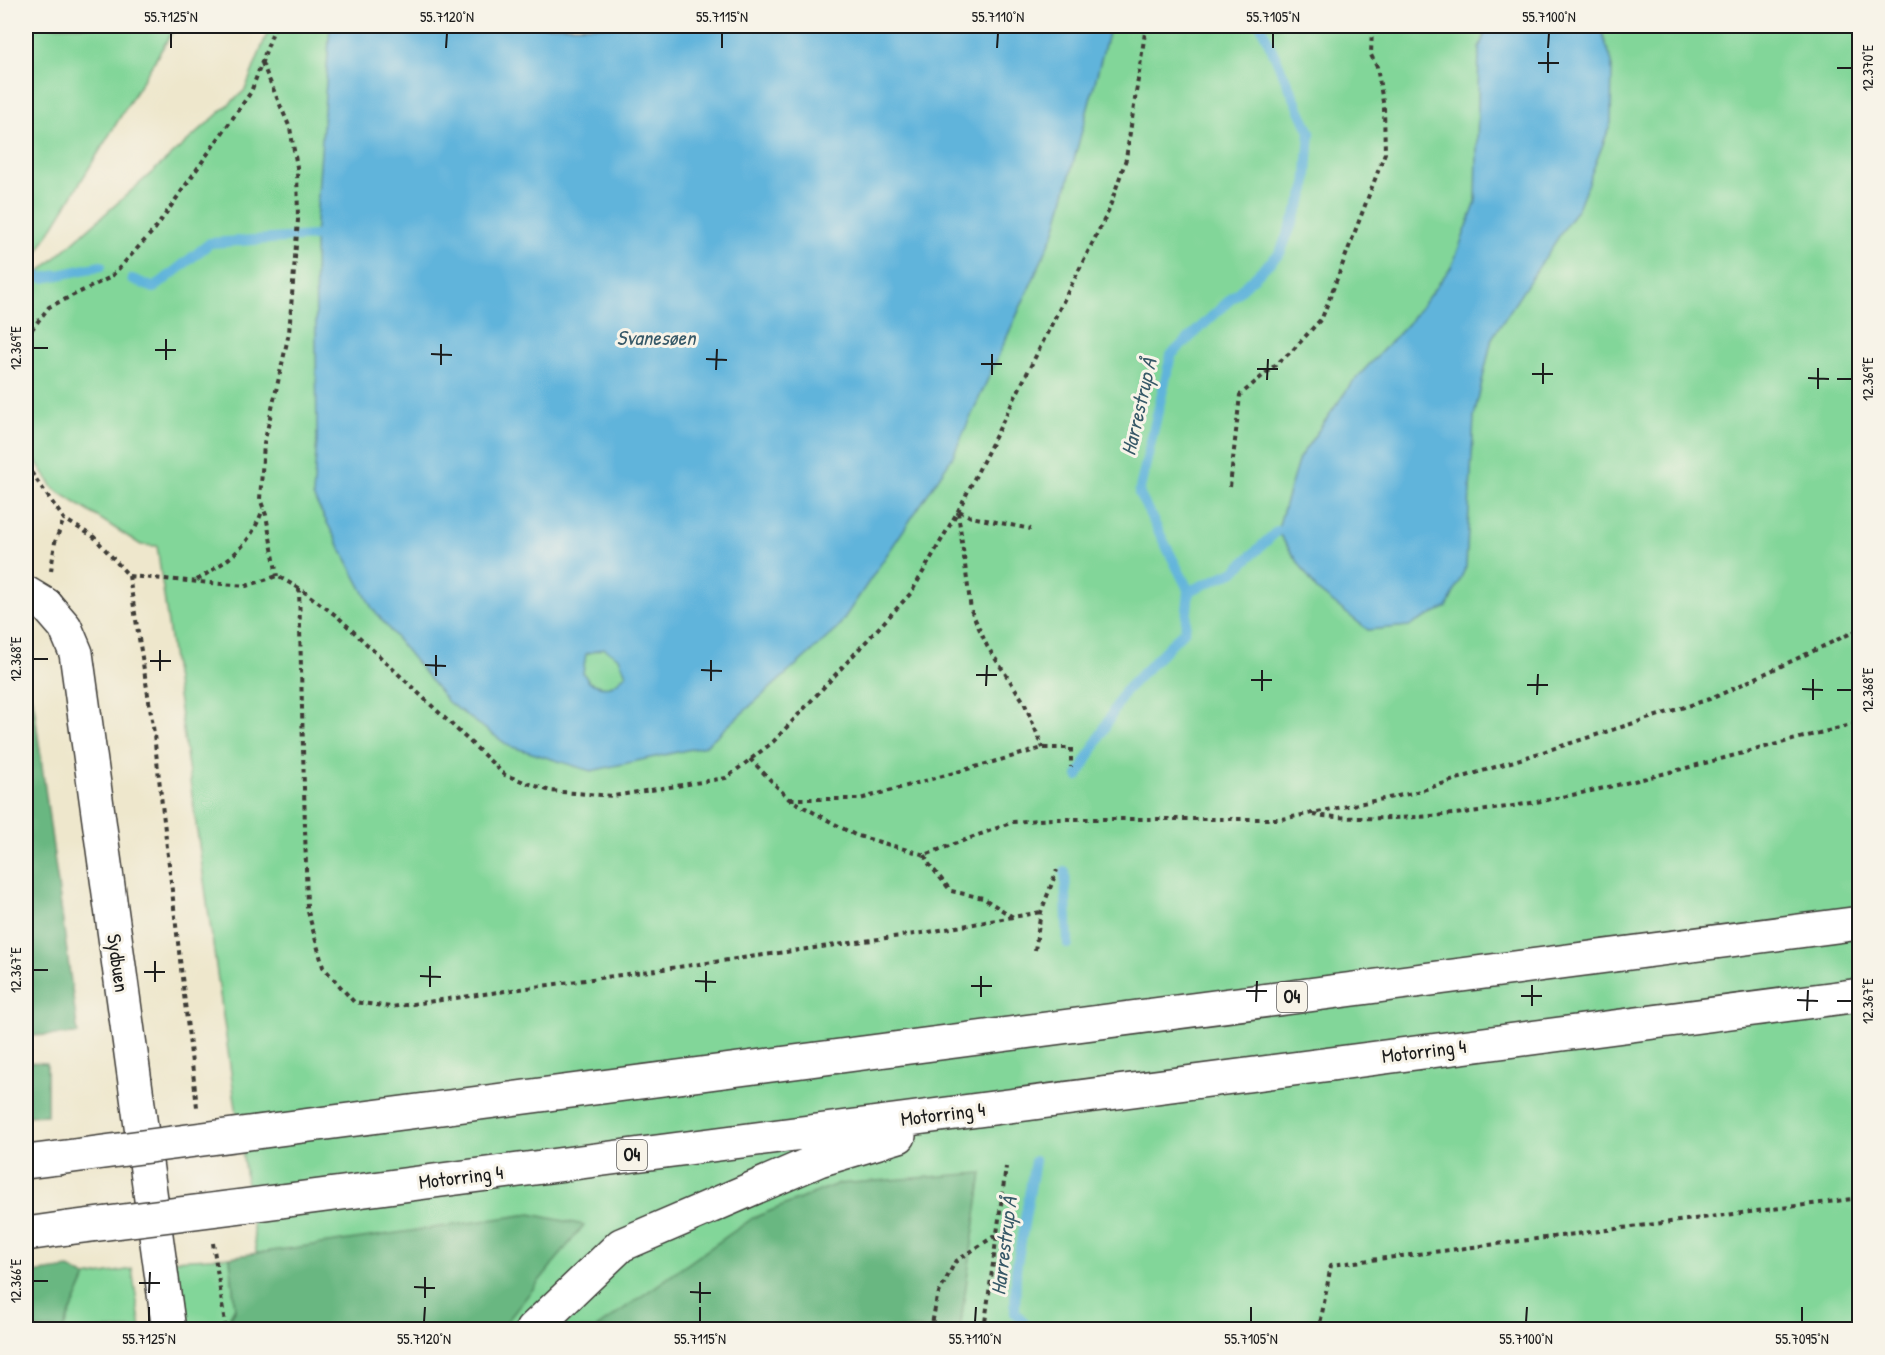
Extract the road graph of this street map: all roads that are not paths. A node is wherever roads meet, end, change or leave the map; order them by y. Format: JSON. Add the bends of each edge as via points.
{"nodes":[{"id":1,"x":36,"y":599,"type":"edge"},
{"id":2,"x":1860,"y":923,"type":"edge"},
{"id":3,"x":1860,"y":994,"type":"edge"},
{"id":4,"x":983,"y":1109,"type":"junction"},
{"id":5,"x":26,"y":1156,"type":"edge"},
{"id":6,"x":58,"y":1158,"type":"junction"},
{"id":7,"x":26,"y":1162,"type":"edge"},
{"id":8,"x":26,"y":1234,"type":"edge"},
{"id":9,"x":169,"y":1329,"type":"edge"},
{"id":10,"x":532,"y":1329,"type":"edge"}],
"edges":[{"from":1,"to":9,"type":"main road","name":"Sydbuen","via":[[65,627],[76,653]]},
{"from":2,"to":6,"type":"main road","number":"O4","bridge":true},
{"from":3,"to":4,"type":"main road","name":"Motorring 4","number":"O4"},
{"from":4,"to":8,"type":"main road","name":"Motorring 4","number":"O4","bridge":true},
{"from":4,"to":10,"type":"main road","number":"O4","via":[[819,1160],[621,1245]]},
{"from":5,"to":6,"type":"main road","number":"O4"},
{"from":6,"to":7,"type":"main road","number":"O4"}]}
